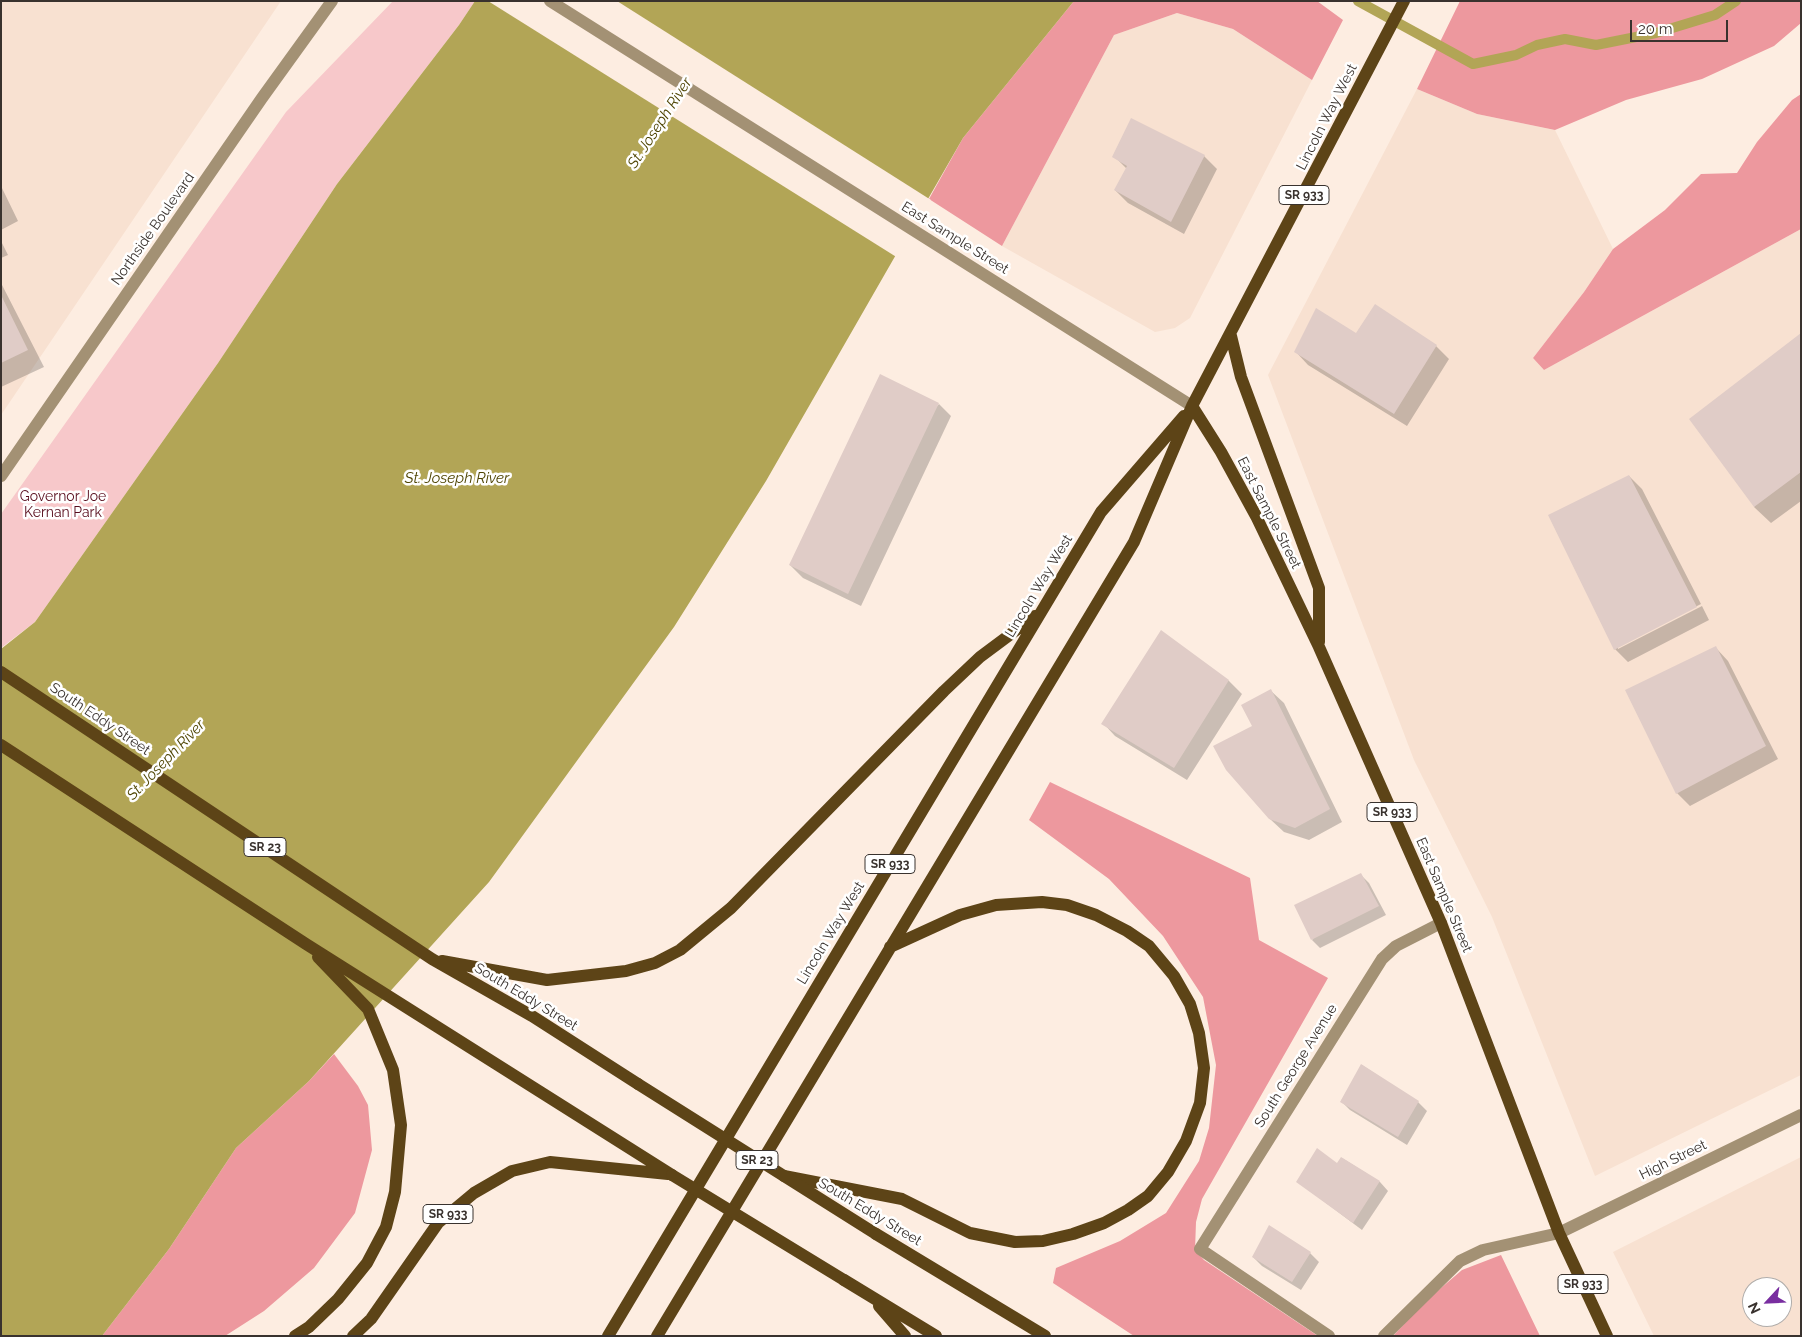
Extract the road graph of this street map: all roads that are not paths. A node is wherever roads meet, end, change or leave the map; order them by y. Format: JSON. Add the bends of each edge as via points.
{"nodes":[{"id":1,"x":332,"y":1,"type":"edge"},
{"id":2,"x":550,"y":1,"type":"edge"},
{"id":3,"x":1404,"y":3,"type":"edge"},
{"id":4,"x":1231,"y":336,"type":"junction"},
{"id":5,"x":1192,"y":406,"type":"junction"},
{"id":6,"x":1,"y":476,"type":"edge"},
{"id":7,"x":1041,"y":611,"type":"junction"},
{"id":8,"x":1319,"y":647,"type":"junction"},
{"id":9,"x":1,"y":672,"type":"edge"},
{"id":10,"x":1,"y":745,"type":"edge"},
{"id":11,"x":1441,"y":922,"type":"junction"},
{"id":12,"x":306,"y":944,"type":"junction"},
{"id":13,"x":890,"y":947,"type":"junction"},
{"id":14,"x":432,"y":959,"type":"junction"},
{"id":15,"x":1801,"y":1115,"type":"edge"},
{"id":16,"x":672,"y":1175,"type":"junction"},
{"id":17,"x":780,"y":1175,"type":"junction"},
{"id":18,"x":1559,"y":1233,"type":"junction"},
{"id":19,"x":871,"y":1296,"type":"junction"},
{"id":20,"x":295,"y":1336,"type":"edge"},
{"id":21,"x":353,"y":1336,"type":"edge"},
{"id":22,"x":608,"y":1336,"type":"edge"},
{"id":23,"x":657,"y":1336,"type":"edge"},
{"id":24,"x":905,"y":1336,"type":"edge"},
{"id":25,"x":936,"y":1336,"type":"edge"},
{"id":26,"x":1045,"y":1336,"type":"edge"},
{"id":27,"x":1329,"y":1336,"type":"edge"},
{"id":28,"x":1384,"y":1336,"type":"edge"},
{"id":29,"x":1608,"y":1336,"type":"edge"}],
"edges":[{"from":1,"to":6,"type":"street","name":"Northside Boulevard"},
{"from":2,"to":5,"type":"street","name":"East Sample Street"},
{"from":3,"to":4,"type":"main road","name":"Lincoln Way West","number":"SR 933"},
{"from":4,"to":5,"type":"main road","name":"Lincoln Way West","number":"SR 933"},
{"from":4,"to":8,"type":"main road","via":[[1250,402],[1319,588]]},
{"from":5,"to":7,"type":"main road","name":"Lincoln Way West","number":"SR 933","via":[[1101,512]]},
{"from":5,"to":8,"type":"main road","name":"East Sample Street","number":"SR 933","via":[[1256,516]]},
{"from":5,"to":13,"type":"main road","name":"Lincoln Way West","via":[[1134,542]]},
{"from":7,"to":14,"type":"main road","via":[[958,677],[731,908],[680,950],[655,963],[626,971],[546,980]]},
{"from":7,"to":22,"type":"main road","name":"Lincoln Way West","number":"SR 933"},
{"from":8,"to":11,"type":"main road","name":"East Sample Street","number":"SR 933"},
{"from":9,"to":14,"type":"main road","name":"South Eddy Street","number":"SR 23"},
{"from":10,"to":12,"type":"main road"},
{"from":11,"to":18,"type":"main road","name":"East Sample Street","number":"SR 933"},
{"from":11,"to":27,"type":"street","name":"South George Avenue","via":[[1396,946],[1382,959],[1200,1249]]},
{"from":12,"to":16,"type":"main road"},
{"from":12,"to":20,"type":"main road","via":[[368,1009],[393,1070],[401,1126],[395,1192],[386,1226],[367,1263],[338,1299]]},
{"from":13,"to":17,"type":"main road","bridge":true,"via":[[960,915],[996,905],[1042,902],[1067,905],[1127,930],[1149,946],[1174,976],[1190,1004],[1199,1033],[1204,1068],[1200,1102],[1186,1141],[1168,1172],[1148,1196],[1104,1223],[1042,1241],[1015,1242],[970,1233],[902,1198]]},
{"from":13,"to":23,"type":"main road","name":"Lincoln Way West"},
{"from":14,"to":17,"type":"main road","name":"South Eddy Street","number":"SR 23","bridge":true,"via":[[532,1016]]},
{"from":15,"to":18,"type":"street","name":"High Street"},
{"from":16,"to":19,"type":"main road","bridge":true},
{"from":16,"to":21,"type":"main road","number":"SR 933","via":[[550,1162],[512,1171],[474,1193],[438,1223],[371,1319]]},
{"from":17,"to":26,"type":"main road","name":"South Eddy Street","number":"SR 23","bridge":true},
{"from":18,"to":28,"type":"street","name":"High Street","via":[[1483,1250],[1460,1261]]},
{"from":18,"to":29,"type":"main road","name":"East Sample Street","number":"SR 933"},
{"from":19,"to":24,"type":"main road"},
{"from":19,"to":25,"type":"main road"}]}
